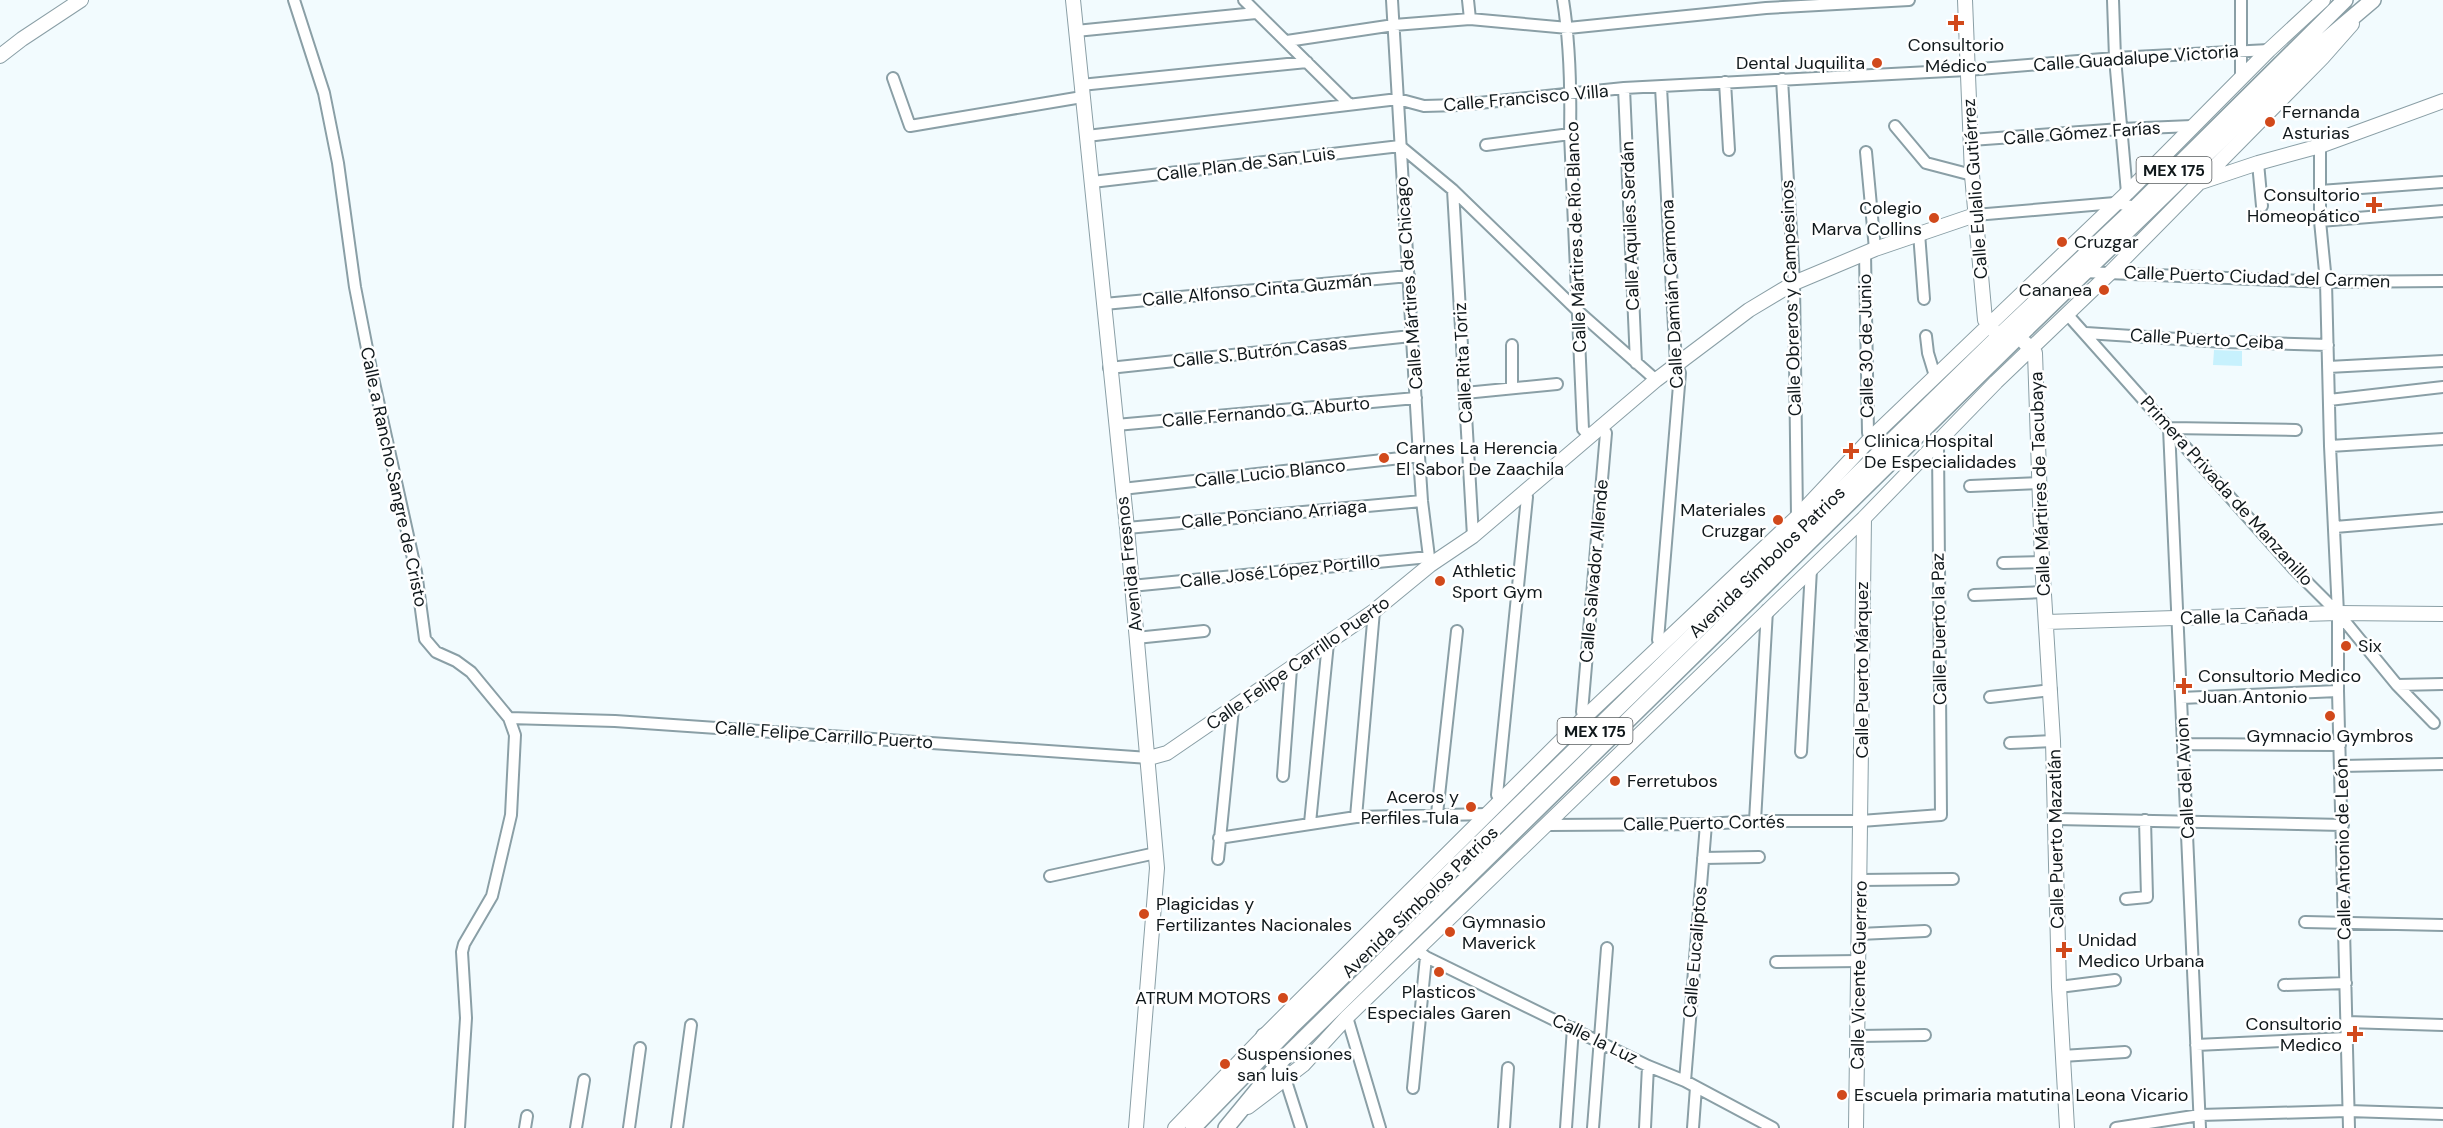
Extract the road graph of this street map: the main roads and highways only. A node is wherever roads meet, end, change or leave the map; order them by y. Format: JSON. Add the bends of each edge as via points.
{"nodes":[{"id":1,"x":2345,"y":0,"type":"edge"},
{"id":2,"x":2370,"y":3,"type":"edge"},
{"id":3,"x":1291,"y":1027,"type":"junction"},
{"id":4,"x":1264,"y":1036,"type":"road end"},
{"id":5,"x":1230,"y":1122,"type":"edge"},
{"id":6,"x":1192,"y":1128,"type":"edge"}],
"edges":[{"from":1,"to":3,"type":"main road","name":"Avenida Símbolos Patrios","number":"MEX 175","via":[[2070,271],[1994,331]]},
{"from":2,"to":5,"type":"main road","name":"Avenida Símbolos Patrios","number":"MEX 175","via":[[2314,50],[2019,336],[1282,1060]]},
{"from":3,"to":4,"type":"main road"},
{"from":3,"to":6,"type":"main road","name":"Avenida Símbolos Patrios","number":"MEX 175"}]}
